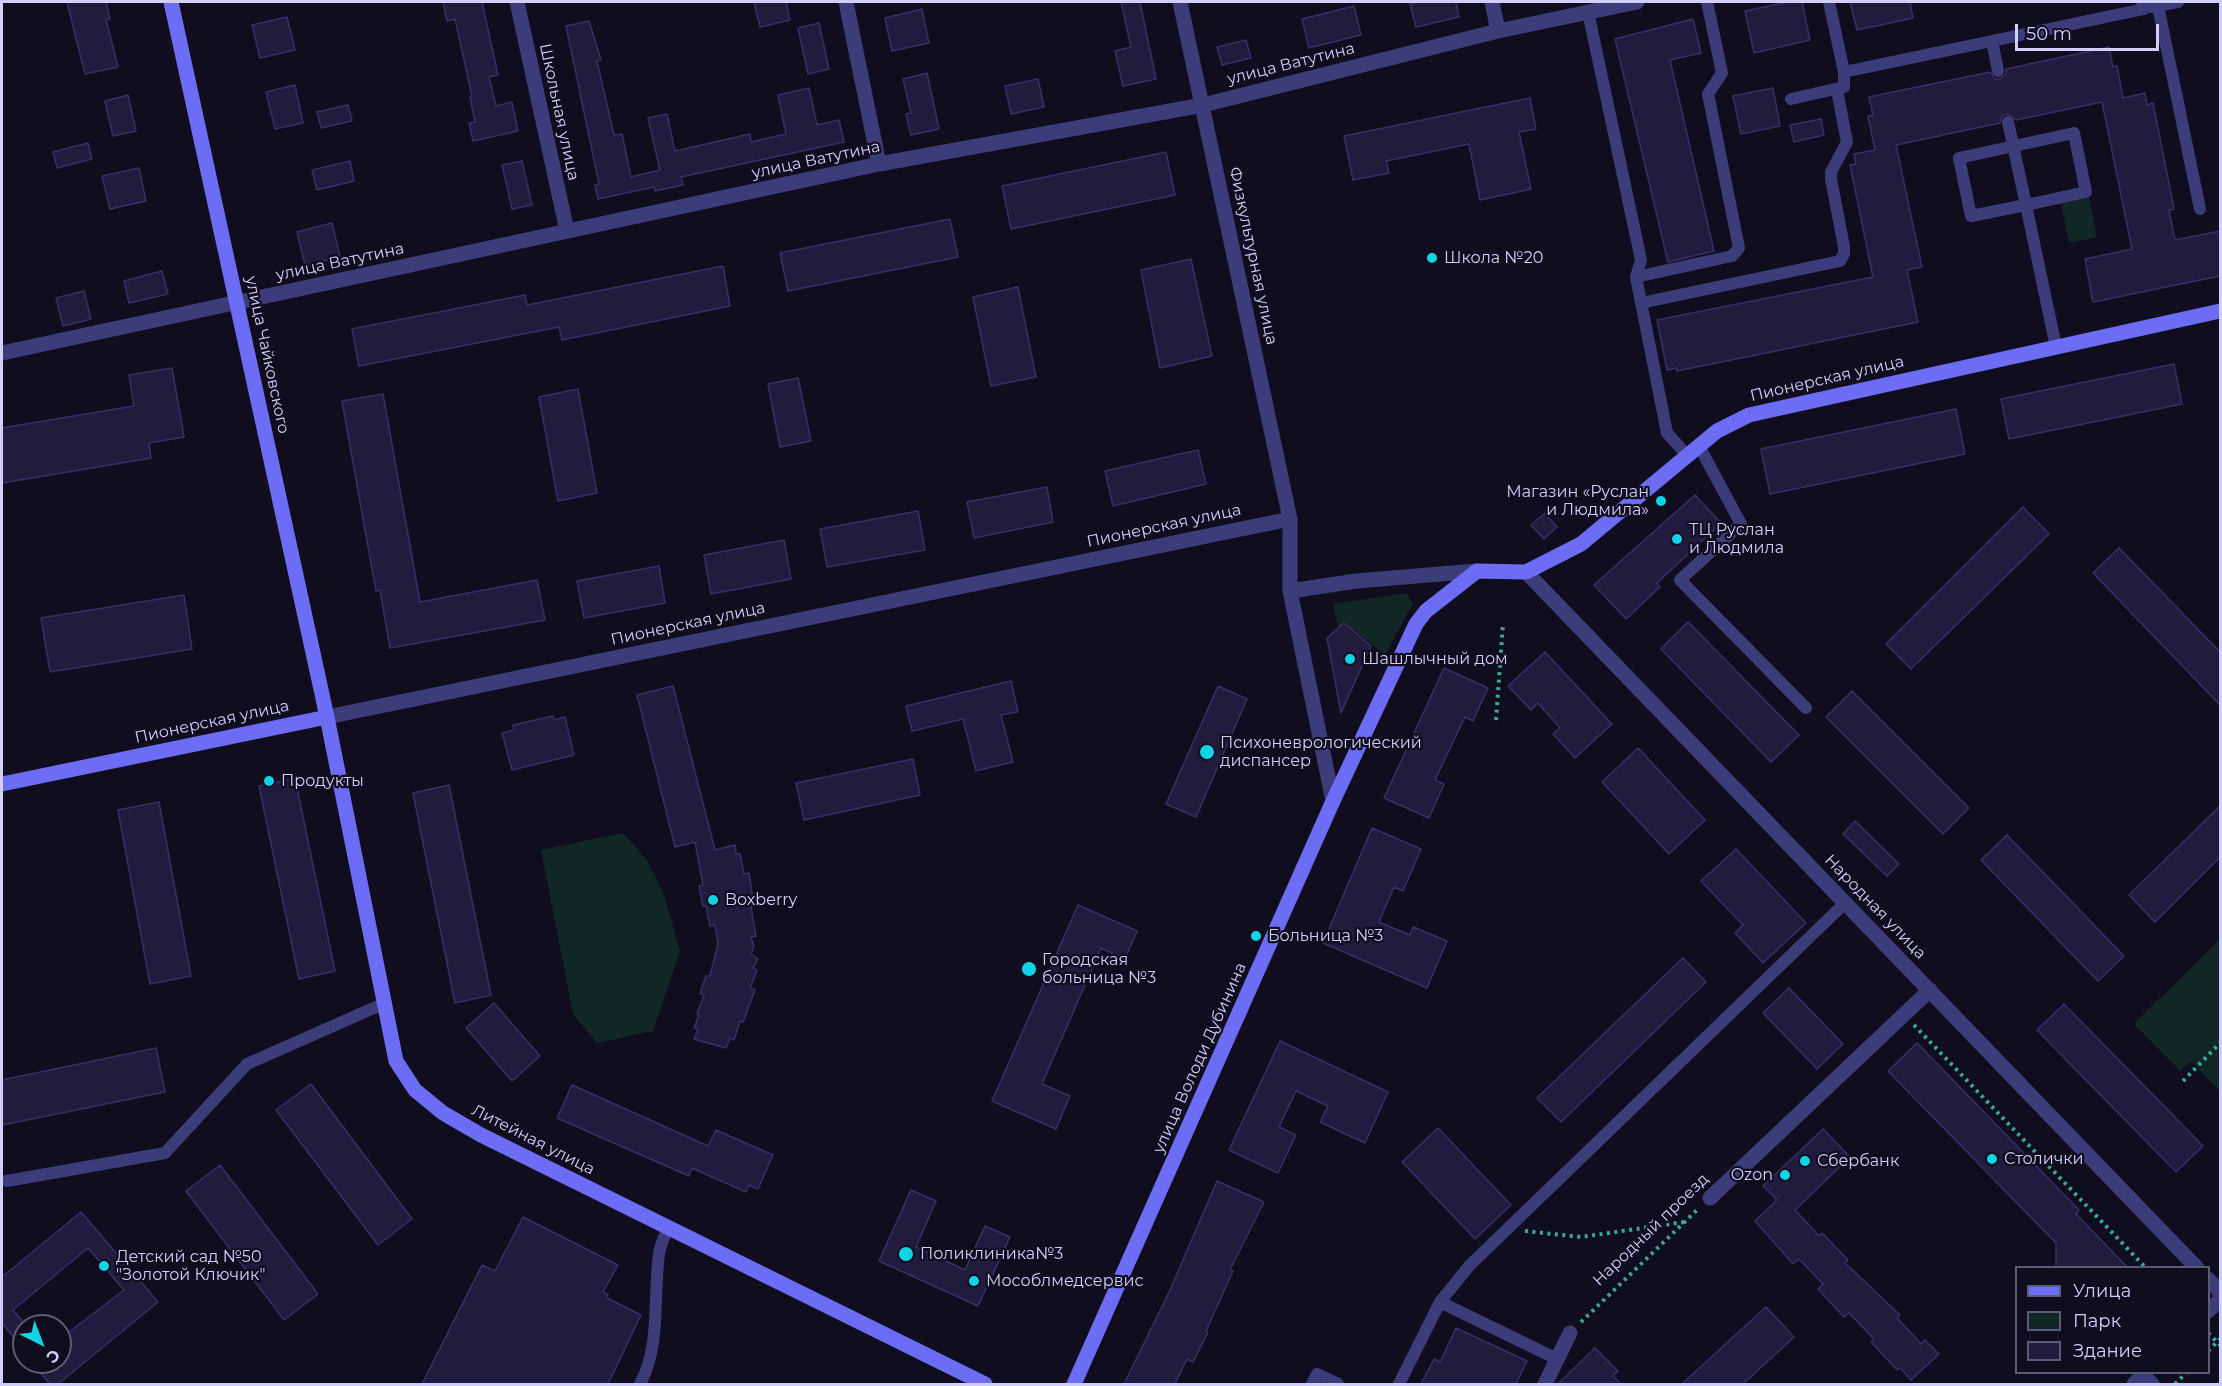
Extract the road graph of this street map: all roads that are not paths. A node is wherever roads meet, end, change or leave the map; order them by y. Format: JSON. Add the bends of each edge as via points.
{"nodes":[{"id":1,"x":171,"y":2,"type":"edge"},
{"id":2,"x":517,"y":2,"type":"edge"},
{"id":3,"x":846,"y":2,"type":"edge"},
{"id":4,"x":1180,"y":2,"type":"edge"},
{"id":5,"x":1492,"y":2,"type":"edge"},
{"id":6,"x":1637,"y":2,"type":"edge"},
{"id":7,"x":1707,"y":2,"type":"edge"},
{"id":8,"x":1829,"y":2,"type":"edge"},
{"id":9,"x":2178,"y":2,"type":"edge"},
{"id":10,"x":2143,"y":5,"type":"edge"},
{"id":11,"x":2158,"y":6,"type":"junction"},
{"id":12,"x":1588,"y":12,"type":"junction"},
{"id":13,"x":1498,"y":31,"type":"junction"},
{"id":14,"x":1992,"y":41,"type":"junction"},
{"id":15,"x":1998,"y":70,"type":"dead end"},
{"id":16,"x":1844,"y":72,"type":"junction"},
{"id":17,"x":1837,"y":90,"type":"junction"},
{"id":18,"x":1791,"y":99,"type":"dead end"},
{"id":19,"x":1203,"y":105,"type":"junction"},
{"id":20,"x":2008,"y":122,"type":"dead end"},
{"id":21,"x":2014,"y":146,"type":"junction"},
{"id":22,"x":879,"y":164,"type":"junction"},
{"id":23,"x":2026,"y":205,"type":"junction"},
{"id":24,"x":2200,"y":208,"type":"dead end"},
{"id":25,"x":567,"y":231,"type":"junction"},
{"id":26,"x":1636,"y":277,"type":"junction"},
{"id":27,"x":238,"y":302,"type":"junction"},
{"id":28,"x":1641,"y":303,"type":"junction"},
{"id":29,"x":2220,"y":311,"type":"edge"},
{"id":30,"x":2056,"y":347,"type":"junction"},
{"id":31,"x":2,"y":353,"type":"edge"},
{"id":32,"x":1693,"y":451,"type":"junction"},
{"id":33,"x":1290,"y":519,"type":"junction"},
{"id":34,"x":1477,"y":572,"type":"junction"},
{"id":35,"x":1526,"y":572,"type":"junction"},
{"id":36,"x":1290,"y":591,"type":"junction"},
{"id":37,"x":1806,"y":708,"type":"dead end"},
{"id":38,"x":327,"y":717,"type":"junction"},
{"id":39,"x":2,"y":784,"type":"edge"},
{"id":40,"x":1333,"y":801,"type":"junction"},
{"id":41,"x":1846,"y":902,"type":"junction"},
{"id":42,"x":1930,"y":990,"type":"junction"},
{"id":43,"x":385,"y":1003,"type":"junction"},
{"id":44,"x":7,"y":1181,"type":"dead end"},
{"id":45,"x":1710,"y":1198,"type":"road end"},
{"id":46,"x":668,"y":1228,"type":"junction"},
{"id":47,"x":2195,"y":1266,"type":"edge"},
{"id":48,"x":1440,"y":1302,"type":"junction"},
{"id":49,"x":1570,"y":1333,"type":"road end"},
{"id":50,"x":1557,"y":1359,"type":"junction"},
{"id":51,"x":640,"y":1384,"type":"edge"},
{"id":52,"x":985,"y":1384,"type":"edge"},
{"id":53,"x":1074,"y":1384,"type":"edge"},
{"id":54,"x":1312,"y":1384,"type":"edge"},
{"id":55,"x":1338,"y":1384,"type":"edge"},
{"id":56,"x":1399,"y":1384,"type":"edge"},
{"id":57,"x":1545,"y":1384,"type":"edge"}],
"edges":[{"from":1,"to":27,"type":"street","name":"улица Чайковского"},
{"from":2,"to":25,"type":"street","name":"Школьная улица"},
{"from":3,"to":22,"type":"street"},
{"from":4,"to":19,"type":"street","name":"Физкультурная улица"},
{"from":5,"to":13,"type":"street"},
{"from":6,"to":12,"type":"street","name":"улица Ватутина"},
{"from":7,"to":26,"type":"lane","via":[[1722,73],[1707,94],[1739,248],[1732,256]]},
{"from":8,"to":16,"type":"lane"},
{"from":9,"to":11,"type":"lane"},
{"from":10,"to":11,"type":"lane"},
{"from":10,"to":14,"type":"lane"},
{"from":11,"to":24,"type":"lane"},
{"from":12,"to":13,"type":"street","name":"улица Ватутина"},
{"from":12,"to":26,"type":"lane","via":[[1641,260]]},
{"from":13,"to":19,"type":"street","name":"улица Ватутина"},
{"from":14,"to":15,"type":"lane"},
{"from":14,"to":16,"type":"lane"},
{"from":16,"to":17,"type":"lane","via":[[1845,85]]},
{"from":17,"to":18,"type":"lane"},
{"from":17,"to":28,"type":"lane","via":[[1847,142],[1831,172],[1844,247],[1840,261]]},
{"from":19,"to":22,"type":"street","name":"улица Ватутина"},
{"from":19,"to":33,"type":"street","name":"Физкультурная улица"},
{"from":20,"to":21,"type":"lane"},
{"from":21,"to":23,"type":"lane"},
{"from":21,"to":23,"type":"lane","via":[[1959,158],[1961,170],[1971,216]]},
{"from":21,"to":23,"type":"lane","via":[[2074,134],[2086,192]]},
{"from":22,"to":25,"type":"street","name":"улица Ватутина"},
{"from":23,"to":30,"type":"lane"},
{"from":25,"to":27,"type":"street","name":"улица Ватутина"},
{"from":26,"to":28,"type":"lane"},
{"from":27,"to":31,"type":"street","name":"улица Ватутина"},
{"from":27,"to":38,"type":"street","name":"улица Чайковского"},
{"from":28,"to":32,"type":"lane","via":[[1667,433]]},
{"from":29,"to":30,"type":"street","name":"Пионерская улица"},
{"from":30,"to":32,"type":"street","name":"Пионерская улица","via":[[1749,415],[1717,431]]},
{"from":32,"to":35,"type":"street","name":"Пионерская улица","via":[[1581,544]]},
{"from":32,"to":37,"type":"lane","via":[[1741,524],[1680,580]]},
{"from":33,"to":36,"type":"street"},
{"from":33,"to":38,"type":"street","name":"Пионерская улица"},
{"from":34,"to":35,"type":"street","name":"Пионерская улица"},
{"from":34,"to":36,"type":"street","name":"Пионерская улица","via":[[1356,581]]},
{"from":34,"to":40,"type":"street","name":"улица Володи Дубинина","via":[[1426,611],[1416,624]]},
{"from":35,"to":41,"type":"street","name":"Народная улица"},
{"from":36,"to":40,"type":"street"},
{"from":38,"to":39,"type":"street","name":"Пионерская улица"},
{"from":38,"to":43,"type":"street","name":"Литейная улица"},
{"from":40,"to":53,"type":"street","name":"улица Володи Дубинина"},
{"from":41,"to":42,"type":"street","name":"Народная улица"},
{"from":41,"to":48,"type":"lane","via":[[1469,1266]]},
{"from":42,"to":45,"type":"street","name":"Народный проезд"},
{"from":42,"to":47,"type":"street","name":"Народная улица"},
{"from":43,"to":44,"type":"lane","via":[[247,1064],[165,1153]]},
{"from":43,"to":46,"type":"street","name":"Литейная улица","via":[[396,1061],[416,1090],[443,1113]]},
{"from":46,"to":51,"type":"lane","via":[[659,1252],[655,1330]]},
{"from":46,"to":52,"type":"street","name":"Литейная улица"},
{"from":48,"to":50,"type":"lane"},
{"from":48,"to":56,"type":"lane"},
{"from":49,"to":50,"type":"street"},
{"from":50,"to":57,"type":"street"},
{"from":54,"to":55,"type":"lane","via":[[1317,1374]]}]}
